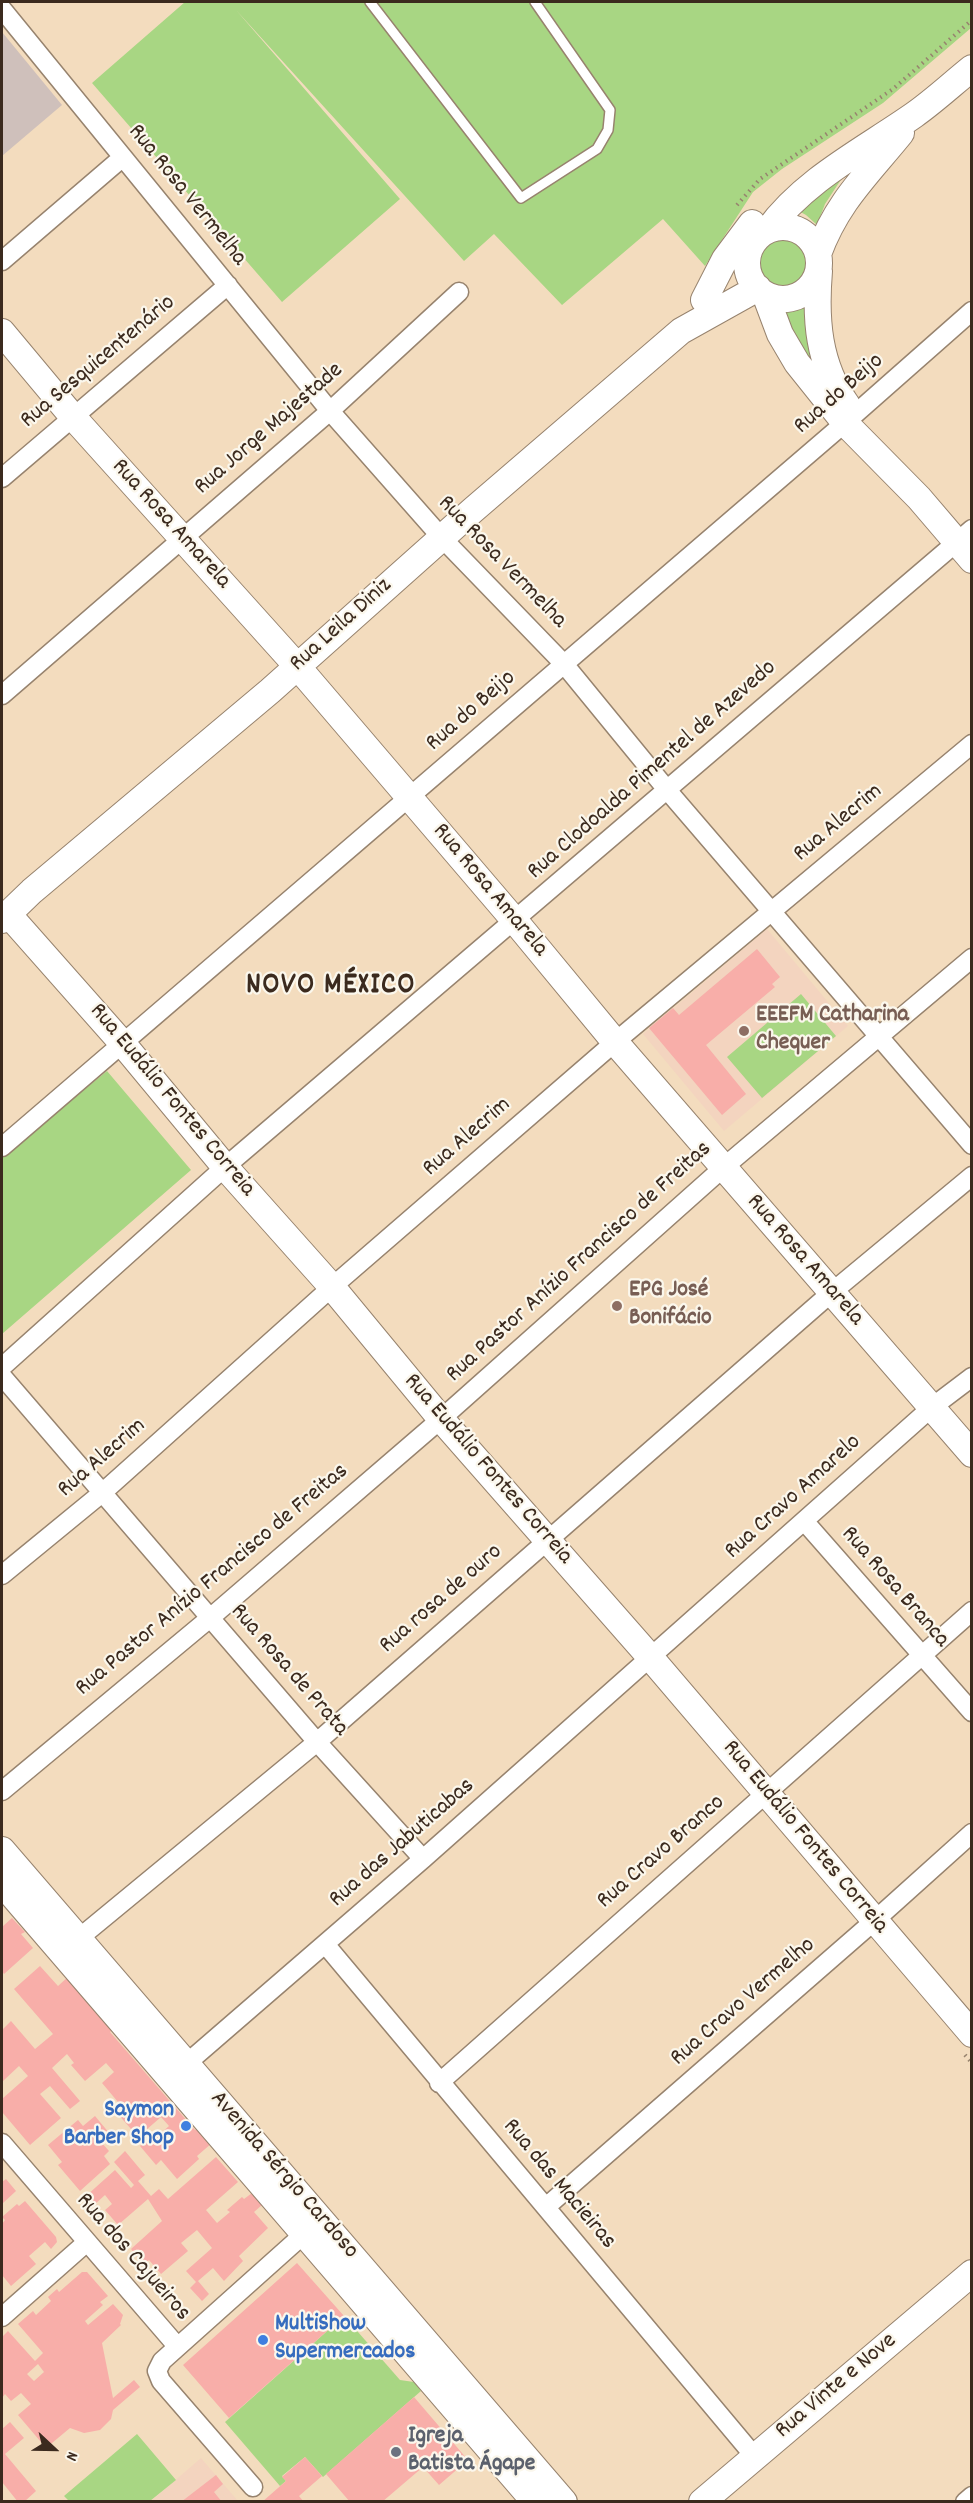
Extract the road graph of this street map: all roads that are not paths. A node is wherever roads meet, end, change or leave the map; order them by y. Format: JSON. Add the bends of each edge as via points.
{"nodes":[{"id":1,"x":370,"y":2,"type":"edge"},
{"id":2,"x":535,"y":2,"type":"edge"},
{"id":3,"x":2,"y":9,"type":"edge"},
{"id":4,"x":972,"y":69,"type":"edge"},
{"id":5,"x":916,"y":114,"type":"junction"},
{"id":6,"x":123,"y":157,"type":"junction"},
{"id":7,"x":848,"y":159,"type":"junction"},
{"id":8,"x":761,"y":236,"type":"junction"},
{"id":9,"x":2,"y":261,"type":"edge"},
{"id":10,"x":819,"y":261,"type":"junction"},
{"id":11,"x":228,"y":285,"type":"junction"},
{"id":12,"x":762,"y":291,"type":"junction"},
{"id":13,"x":459,"y":292,"type":"dead end"},
{"id":14,"x":704,"y":300,"type":"junction"},
{"id":15,"x":972,"y":311,"type":"edge"},
{"id":16,"x":681,"y":331,"type":"junction"},
{"id":17,"x":2,"y":332,"type":"edge"},
{"id":18,"x":330,"y":411,"type":"junction"},
{"id":19,"x":73,"y":417,"type":"junction"},
{"id":20,"x":849,"y":419,"type":"junction"},
{"id":21,"x":2,"y":478,"type":"edge"},
{"id":22,"x":182,"y":538,"type":"junction"},
{"id":23,"x":442,"y":538,"type":"junction"},
{"id":24,"x":967,"y":544,"type":"edge"},
{"id":25,"x":564,"y":664,"type":"junction"},
{"id":26,"x":297,"y":666,"type":"junction"},
{"id":27,"x":2,"y":695,"type":"edge"},
{"id":28,"x":972,"y":744,"type":"edge"},
{"id":29,"x":668,"y":790,"type":"junction"},
{"id":30,"x":409,"y":797,"type":"junction"},
{"id":31,"x":772,"y":911,"type":"junction"},
{"id":32,"x":4,"y":913,"type":"edge"},
{"id":33,"x":515,"y":921,"type":"junction"},
{"id":34,"x":972,"y":958,"type":"edge"},
{"id":35,"x":878,"y":1037,"type":"junction"},
{"id":36,"x":615,"y":1042,"type":"junction"},
{"id":37,"x":123,"y":1044,"type":"junction"},
{"id":38,"x":972,"y":1145,"type":"edge"},
{"id":39,"x":2,"y":1147,"type":"edge"},
{"id":40,"x":225,"y":1167,"type":"junction"},
{"id":41,"x":724,"y":1167,"type":"junction"},
{"id":42,"x":972,"y":1176,"type":"edge"},
{"id":43,"x":332,"y":1287,"type":"junction"},
{"id":44,"x":831,"y":1293,"type":"junction"},
{"id":45,"x":2,"y":1367,"type":"edge"},
{"id":46,"x":2,"y":1376,"type":"edge"},
{"id":47,"x":972,"y":1377,"type":"edge"},
{"id":48,"x":931,"y":1408,"type":"junction"},
{"id":49,"x":441,"y":1419,"type":"junction"},
{"id":50,"x":972,"y":1454,"type":"edge"},
{"id":51,"x":102,"y":1493,"type":"junction"},
{"id":52,"x":805,"y":1522,"type":"junction"},
{"id":53,"x":547,"y":1540,"type":"junction"},
{"id":54,"x":2,"y":1575,"type":"edge"},
{"id":55,"x":972,"y":1611,"type":"edge"},
{"id":56,"x":210,"y":1618,"type":"junction"},
{"id":57,"x":921,"y":1655,"type":"junction"},
{"id":58,"x":650,"y":1657,"type":"junction"},
{"id":59,"x":972,"y":1712,"type":"edge"},
{"id":60,"x":317,"y":1742,"type":"junction"},
{"id":61,"x":2,"y":1791,"type":"edge"},
{"id":62,"x":766,"y":1792,"type":"junction"},
{"id":63,"x":972,"y":1833,"type":"edge"},
{"id":64,"x":2,"y":1850,"type":"edge"},
{"id":65,"x":423,"y":1859,"type":"junction"},
{"id":66,"x":6,"y":1881,"type":"edge"},
{"id":67,"x":873,"y":1922,"type":"junction"},
{"id":68,"x":325,"y":1944,"type":"junction"},
{"id":69,"x":70,"y":1946,"type":"junction"},
{"id":70,"x":972,"y":2034,"type":"edge"},
{"id":71,"x":177,"y":2071,"type":"junction"},
{"id":72,"x":439,"y":2083,"type":"junction"},
{"id":73,"x":2,"y":2143,"type":"edge"},
{"id":74,"x":546,"y":2208,"type":"junction"},
{"id":75,"x":312,"y":2226,"type":"junction"},
{"id":76,"x":87,"y":2242,"type":"junction"},
{"id":77,"x":972,"y":2273,"type":"edge"},
{"id":78,"x":2,"y":2317,"type":"edge"},
{"id":79,"x":177,"y":2346,"type":"junction"},
{"id":80,"x":461,"y":2399,"type":"junction"},
{"id":81,"x":755,"y":2457,"type":"junction"},
{"id":82,"x":253,"y":2487,"type":"dead end"},
{"id":83,"x":972,"y":2496,"type":"edge"},
{"id":84,"x":535,"y":2502,"type":"edge"},
{"id":85,"x":564,"y":2502,"type":"edge"},
{"id":86,"x":702,"y":2502,"type":"edge"},
{"id":87,"x":965,"y":2502,"type":"edge"}],
"edges":[{"from":1,"to":2,"type":"lane","via":[[521,198],[597,149],[608,130],[610,110]]},
{"from":3,"to":6,"type":"street","name":"Rua Rosa Vermelha"},
{"from":4,"to":5,"type":"street"},
{"from":5,"to":7,"type":"street"},
{"from":5,"to":10,"type":"street","via":[[842,205],[828,227]]},
{"from":6,"to":9,"type":"street"},
{"from":6,"to":11,"type":"street","name":"Rua Rosa Vermelha"},
{"from":7,"to":8,"type":"street","name":"Rua Leila Diniz","via":[[794,200]]},
{"from":7,"to":14,"type":"street","via":[[792,185],[757,216],[725,259]]},
{"from":8,"to":10,"type":"street","via":[[784,226],[799,230],[811,240]]},
{"from":8,"to":12,"type":"street","via":[[747,260],[748,271]]},
{"from":8,"to":14,"type":"street","name":"Rua Leila Diniz"},
{"from":10,"to":12,"type":"street","via":[[816,279],[799,295],[776,298]]},
{"from":10,"to":20,"type":"street","via":[[822,357]]},
{"from":11,"to":18,"type":"street","name":"Rua Rosa Vermelha"},
{"from":11,"to":19,"type":"street","name":"Rua Sesquicentenário"},
{"from":12,"to":16,"type":"street","name":"Rua Leila Diniz"},
{"from":12,"to":20,"type":"street","via":[[797,363]]},
{"from":13,"to":18,"type":"street","name":"Rua Jorge Majestade"},
{"from":14,"to":16,"type":"street","name":"Rua Leila Diniz"},
{"from":15,"to":20,"type":"street","name":"Rua do Beijo"},
{"from":16,"to":23,"type":"street","name":"Rua Leila Diniz"},
{"from":17,"to":19,"type":"street","name":"Rua Rosa Amarela"},
{"from":18,"to":22,"type":"street","name":"Rua Jorge Majestade"},
{"from":18,"to":23,"type":"street","name":"Rua Rosa Vermelha"},
{"from":19,"to":21,"type":"street","name":"Rua Sesquicentenário"},
{"from":19,"to":22,"type":"street","name":"Rua Rosa Amarela"},
{"from":20,"to":24,"type":"street","via":[[870,447]]},
{"from":20,"to":25,"type":"street","name":"Rua do Beijo"},
{"from":22,"to":26,"type":"street","name":"Rua Rosa Amarela"},
{"from":22,"to":27,"type":"street","name":"Rua Jorge Majestade"},
{"from":23,"to":25,"type":"street","name":"Rua Rosa Vermelha"},
{"from":23,"to":26,"type":"street","name":"Rua Leila Diniz"},
{"from":24,"to":29,"type":"street","name":"Rua Clodoalda Pimentel de Azevedo"},
{"from":25,"to":29,"type":"street","name":"Rua Rosa Vermelha"},
{"from":25,"to":30,"type":"street","name":"Rua do Beijo"},
{"from":26,"to":30,"type":"street","name":"Rua Rosa Amarela"},
{"from":26,"to":32,"type":"street","name":"Rua Leila Diniz"},
{"from":28,"to":31,"type":"street","name":"Rua Alecrim"},
{"from":29,"to":31,"type":"street","name":"Rua Rosa Vermelha"},
{"from":29,"to":33,"type":"street","name":"Rua Clodoalda Pimentel de Azevedo"},
{"from":30,"to":33,"type":"street","name":"Rua Rosa Amarela"},
{"from":30,"to":37,"type":"street","name":"Rua do Beijo"},
{"from":31,"to":35,"type":"street","name":"Rua Rosa Vermelha"},
{"from":31,"to":36,"type":"street","name":"Rua Alecrim"},
{"from":32,"to":37,"type":"street","name":"Rua Eudálio Fontes Correia"},
{"from":33,"to":36,"type":"street","name":"Rua Rosa Amarela"},
{"from":33,"to":40,"type":"street","name":"Rua Clodoalda Pimentel de Azevedo"},
{"from":34,"to":35,"type":"street","name":"Rua Pastor Anízio Francisco de Freitas"},
{"from":35,"to":38,"type":"street","name":"Rua Rosa Vermelha"},
{"from":35,"to":41,"type":"street","name":"Rua Pastor Anízio Francisco de Freitas"},
{"from":36,"to":41,"type":"street","name":"Rua Rosa Amarela"},
{"from":36,"to":43,"type":"street","name":"Rua Alecrim"},
{"from":37,"to":39,"type":"street","name":"Rua do Beijo"},
{"from":37,"to":40,"type":"street","name":"Rua Eudálio Fontes Correia"},
{"from":40,"to":43,"type":"street","name":"Rua Eudálio Fontes Correia"},
{"from":40,"to":45,"type":"street","name":"Rua Clodoalda Pimentel de Azevedo"},
{"from":41,"to":44,"type":"street","name":"Rua Rosa Amarela"},
{"from":41,"to":49,"type":"street","name":"Rua Pastor Anízio Francisco de Freitas"},
{"from":42,"to":44,"type":"street","name":"Rua rosa de ouro"},
{"from":43,"to":49,"type":"street","name":"Rua Eudálio Fontes Correia"},
{"from":43,"to":51,"type":"street","name":"Rua Alecrim"},
{"from":44,"to":48,"type":"street","name":"Rua Rosa Amarela"},
{"from":44,"to":53,"type":"street","name":"Rua rosa de ouro"},
{"from":46,"to":51,"type":"street","name":"Rua Rosa de Prata"},
{"from":47,"to":48,"type":"street","name":"Rua Cravo Amarelo"},
{"from":48,"to":50,"type":"street","name":"Rua Rosa Amarela"},
{"from":48,"to":52,"type":"street","name":"Rua Cravo Amarelo"},
{"from":49,"to":53,"type":"street","name":"Rua Eudálio Fontes Correia"},
{"from":49,"to":56,"type":"street","name":"Rua Pastor Anízio Francisco de Freitas"},
{"from":51,"to":54,"type":"street","name":"Rua Alecrim"},
{"from":51,"to":56,"type":"street","name":"Rua Rosa de Prata"},
{"from":52,"to":57,"type":"street","name":"Rua Rosa Branca"},
{"from":52,"to":58,"type":"street","name":"Rua Cravo Amarelo"},
{"from":53,"to":58,"type":"street","name":"Rua Eudálio Fontes Correia"},
{"from":53,"to":60,"type":"street","name":"Rua rosa de ouro"},
{"from":55,"to":57,"type":"street","name":"Rua Cravo Branco"},
{"from":56,"to":60,"type":"street","name":"Rua Rosa de Prata"},
{"from":56,"to":61,"type":"street","name":"Rua Pastor Anízio Francisco de Freitas"},
{"from":57,"to":59,"type":"street","name":"Rua Rosa Branca"},
{"from":57,"to":62,"type":"street","name":"Rua Cravo Branco"},
{"from":58,"to":62,"type":"street","name":"Rua Eudálio Fontes Correia"},
{"from":58,"to":65,"type":"street","name":"Rua das Jabuticabas"},
{"from":60,"to":65,"type":"street","name":"Rua Rosa de Prata"},
{"from":60,"to":69,"type":"street","name":"Rua rosa de ouro"},
{"from":62,"to":67,"type":"street","name":"Rua Eudálio Fontes Correia"},
{"from":62,"to":72,"type":"street","name":"Rua Cravo Branco"},
{"from":63,"to":67,"type":"street","name":"Rua Cravo Vermelho"},
{"from":64,"to":66,"type":"street","name":"Avenida Sérgio Cardoso"},
{"from":65,"to":68,"type":"street","name":"Rua das Jabuticabas"},
{"from":66,"to":69,"type":"street","name":"Avenida Sérgio Cardoso"},
{"from":67,"to":70,"type":"street","name":"Rua Eudálio Fontes Correia"},
{"from":67,"to":74,"type":"street","name":"Rua Cravo Vermelho"},
{"from":68,"to":71,"type":"street","name":"Rua das Jabuticabas"},
{"from":68,"to":72,"type":"street","name":"Rua das Macieiras"},
{"from":69,"to":71,"type":"street","name":"Avenida Sérgio Cardoso"},
{"from":71,"to":75,"type":"street","name":"Avenida Sérgio Cardoso"},
{"from":72,"to":74,"type":"street","name":"Rua das Macieiras"},
{"from":73,"to":76,"type":"street","name":"Rua dos Cajueiros"},
{"from":74,"to":81,"type":"street","name":"Rua das Macieiras"},
{"from":75,"to":79,"type":"street"},
{"from":75,"to":80,"type":"street","name":"Avenida Sérgio Cardoso"},
{"from":76,"to":78,"type":"street"},
{"from":76,"to":79,"type":"street","name":"Rua dos Cajueiros"},
{"from":77,"to":81,"type":"street","name":"Rua Vinte e Nove"},
{"from":79,"to":82,"type":"street","name":"Rua dos Cajueiros","via":[[158,2365],[158,2376]]},
{"from":80,"to":84,"type":"street","name":"Avenida Sérgio Cardoso"},
{"from":80,"to":85,"type":"street","name":"Avenida Sérgio Cardoso"},
{"from":81,"to":86,"type":"street","name":"Rua Vinte e Nove"},
{"from":83,"to":87,"type":"street"}]}
